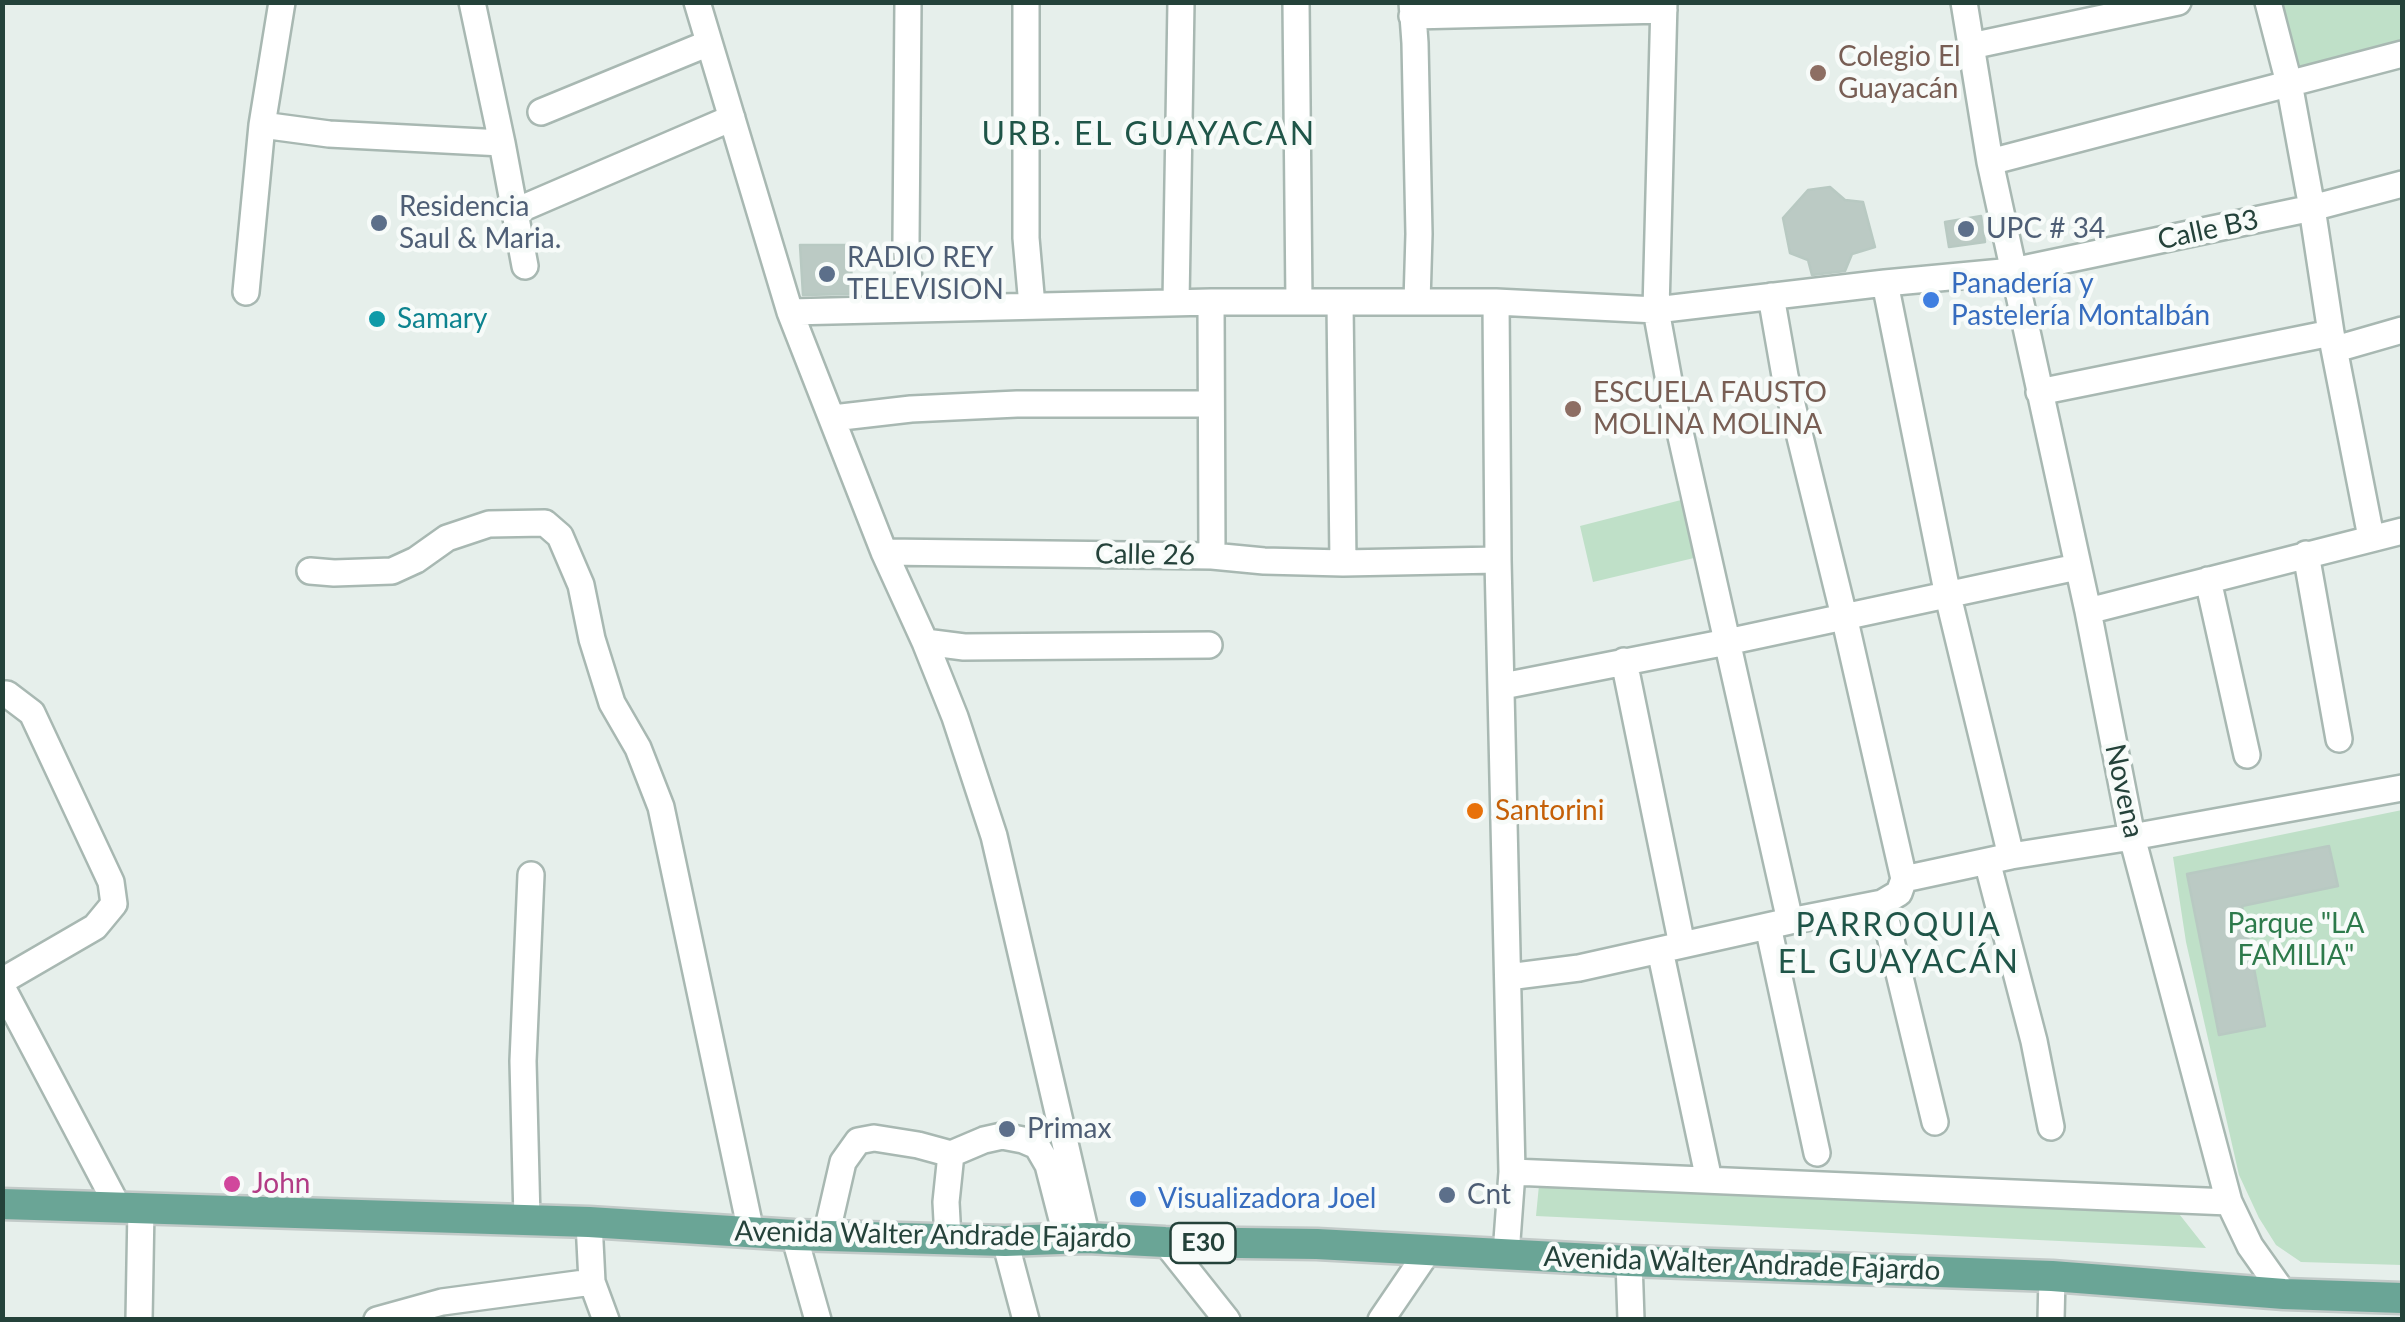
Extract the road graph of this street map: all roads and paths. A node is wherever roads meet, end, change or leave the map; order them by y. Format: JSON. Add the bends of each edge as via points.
{"nodes":[{"id":1,"x":282,"y":2,"type":"edge"},
{"id":2,"x":472,"y":2,"type":"edge"},
{"id":3,"x":697,"y":2,"type":"edge"},
{"id":4,"x":908,"y":2,"type":"edge"},
{"id":5,"x":1026,"y":2,"type":"edge"},
{"id":6,"x":1181,"y":2,"type":"edge"},
{"id":7,"x":1296,"y":2,"type":"edge"},
{"id":8,"x":1964,"y":2,"type":"edge"},
{"id":9,"x":2178,"y":2,"type":"edge"},
{"id":10,"x":2268,"y":2,"type":"edge"},
{"id":11,"x":1664,"y":6,"type":"edge"},
{"id":12,"x":1532,"y":8,"type":"edge"},
{"id":13,"x":1412,"y":9,"type":"edge"},
{"id":14,"x":709,"y":43,"type":"junction"},
{"id":15,"x":1971,"y":46,"type":"junction"},
{"id":16,"x":2402,"y":54,"type":"edge"},
{"id":17,"x":2289,"y":83,"type":"junction"},
{"id":18,"x":541,"y":112,"type":"dead end"},
{"id":19,"x":732,"y":118,"type":"junction"},
{"id":20,"x":262,"y":125,"type":"junction"},
{"id":21,"x":502,"y":143,"type":"junction"},
{"id":22,"x":1990,"y":162,"type":"junction"},
{"id":23,"x":2402,"y":184,"type":"edge"},
{"id":24,"x":2312,"y":208,"type":"junction"},
{"id":25,"x":516,"y":211,"type":"junction"},
{"id":26,"x":525,"y":266,"type":"dead end"},
{"id":27,"x":2013,"y":271,"type":"junction"},
{"id":28,"x":1886,"y":283,"type":"junction"},
{"id":29,"x":246,"y":292,"type":"dead end"},
{"id":30,"x":1771,"y":296,"type":"junction"},
{"id":31,"x":1176,"y":302,"type":"junction"},
{"id":32,"x":1211,"y":302,"type":"junction"},
{"id":33,"x":1299,"y":302,"type":"junction"},
{"id":34,"x":1340,"y":302,"type":"junction"},
{"id":35,"x":1418,"y":302,"type":"junction"},
{"id":36,"x":1496,"y":302,"type":"junction"},
{"id":37,"x":1032,"y":306,"type":"junction"},
{"id":38,"x":910,"y":308,"type":"junction"},
{"id":39,"x":1656,"y":310,"type":"junction"},
{"id":40,"x":790,"y":312,"type":"junction"},
{"id":41,"x":2402,"y":330,"type":"edge"},
{"id":42,"x":2334,"y":341,"type":"junction"},
{"id":43,"x":2038,"y":392,"type":"junction"},
{"id":44,"x":1211,"y":404,"type":"junction"},
{"id":45,"x":833,"y":418,"type":"junction"},
{"id":46,"x":2402,"y":531,"type":"edge"},
{"id":47,"x":2371,"y":538,"type":"junction"},
{"id":48,"x":884,"y":552,"type":"junction"},
{"id":49,"x":2306,"y":554,"type":"junction"},
{"id":50,"x":1212,"y":556,"type":"junction"},
{"id":51,"x":1498,"y":560,"type":"junction"},
{"id":52,"x":1343,"y":564,"type":"junction"},
{"id":53,"x":2077,"y":567,"type":"junction"},
{"id":54,"x":310,"y":571,"type":"dead end"},
{"id":55,"x":2208,"y":580,"type":"junction"},
{"id":56,"x":1948,"y":596,"type":"junction"},
{"id":57,"x":2088,"y":611,"type":"junction"},
{"id":58,"x":1844,"y":616,"type":"junction"},
{"id":59,"x":925,"y":642,"type":"junction"},
{"id":60,"x":1727,"y":642,"type":"junction"},
{"id":61,"x":1210,"y":645,"type":"dead end"},
{"id":62,"x":1624,"y":661,"type":"junction"},
{"id":63,"x":1503,"y":686,"type":"junction"},
{"id":64,"x":2,"y":694,"type":"edge"},
{"id":65,"x":2340,"y":739,"type":"dead end"},
{"id":66,"x":2246,"y":756,"type":"dead end"},
{"id":67,"x":2402,"y":788,"type":"edge"},
{"id":68,"x":2132,"y":837,"type":"junction"},
{"id":69,"x":1999,"y":858,"type":"junction"},
{"id":70,"x":531,"y":875,"type":"dead end"},
{"id":71,"x":1904,"y":879,"type":"junction"},
{"id":72,"x":1882,"y":904,"type":"junction"},
{"id":73,"x":1779,"y":923,"type":"junction"},
{"id":74,"x":1671,"y":948,"type":"junction"},
{"id":75,"x":1508,"y":977,"type":"junction"},
{"id":76,"x":2,"y":984,"type":"edge"},
{"id":77,"x":1936,"y":1122,"type":"dead end"},
{"id":78,"x":2051,"y":1126,"type":"dead end"},
{"id":79,"x":1817,"y":1152,"type":"dead end"},
{"id":80,"x":950,"y":1154,"type":"junction"},
{"id":81,"x":1512,"y":1172,"type":"junction"},
{"id":82,"x":1709,"y":1180,"type":"junction"},
{"id":83,"x":2229,"y":1202,"type":"junction"},
{"id":84,"x":2,"y":1204,"type":"edge"},
{"id":85,"x":130,"y":1208,"type":"junction"},
{"id":86,"x":527,"y":1220,"type":"junction"},
{"id":87,"x":589,"y":1222,"type":"junction"},
{"id":88,"x":751,"y":1232,"type":"junction"},
{"id":89,"x":794,"y":1235,"type":"junction"},
{"id":90,"x":826,"y":1236,"type":"junction"},
{"id":91,"x":1077,"y":1238,"type":"junction"},
{"id":92,"x":948,"y":1239,"type":"junction"},
{"id":93,"x":1005,"y":1241,"type":"junction"},
{"id":94,"x":1165,"y":1242,"type":"junction"},
{"id":95,"x":1428,"y":1251,"type":"junction"},
{"id":96,"x":1506,"y":1254,"type":"junction"},
{"id":97,"x":1629,"y":1260,"type":"junction"},
{"id":98,"x":2052,"y":1276,"type":"junction"},
{"id":99,"x":592,"y":1282,"type":"junction"},
{"id":100,"x":2284,"y":1294,"type":"junction"},
{"id":101,"x":2394,"y":1305,"type":"edge"},
{"id":102,"x":812,"y":1318,"type":"edge"},
{"id":103,"x":139,"y":1320,"type":"edge"},
{"id":104,"x":377,"y":1320,"type":"edge"},
{"id":105,"x":606,"y":1320,"type":"edge"},
{"id":106,"x":1026,"y":1320,"type":"edge"},
{"id":107,"x":1227,"y":1320,"type":"edge"},
{"id":108,"x":1381,"y":1320,"type":"edge"},
{"id":109,"x":1631,"y":1320,"type":"edge"},
{"id":110,"x":2051,"y":1320,"type":"edge"}],
"edges":[{"from":1,"to":20,"type":"street"},
{"from":2,"to":21,"type":"street"},
{"from":3,"to":14,"type":"street"},
{"from":4,"to":38,"type":"street"},
{"from":5,"to":37,"type":"street"},
{"from":6,"to":31,"type":"street"},
{"from":7,"to":33,"type":"street"},
{"from":8,"to":15,"type":"street","name":"Novena"},
{"from":9,"to":15,"type":"street"},
{"from":10,"to":17,"type":"street"},
{"from":11,"to":12,"type":"street"},
{"from":11,"to":39,"type":"street"},
{"from":12,"to":13,"type":"street"},
{"from":13,"to":35,"type":"street"},
{"from":14,"to":18,"type":"street"},
{"from":14,"to":19,"type":"street"},
{"from":15,"to":22,"type":"street","name":"Novena"},
{"from":16,"to":17,"type":"street"},
{"from":17,"to":22,"type":"street"},
{"from":17,"to":24,"type":"street"},
{"from":19,"to":25,"type":"street"},
{"from":19,"to":40,"type":"street"},
{"from":20,"to":21,"type":"street"},
{"from":20,"to":29,"type":"street"},
{"from":21,"to":25,"type":"street"},
{"from":22,"to":27,"type":"street","name":"Novena"},
{"from":23,"to":24,"type":"street","name":"Calle B3"},
{"from":24,"to":27,"type":"street","name":"Calle B3"},
{"from":24,"to":42,"type":"street"},
{"from":25,"to":26,"type":"street"},
{"from":27,"to":28,"type":"street"},
{"from":27,"to":43,"type":"street","name":"Novena"},
{"from":28,"to":30,"type":"street"},
{"from":28,"to":56,"type":"street"},
{"from":30,"to":39,"type":"street"},
{"from":30,"to":58,"type":"street"},
{"from":31,"to":32,"type":"street"},
{"from":31,"to":37,"type":"street"},
{"from":32,"to":33,"type":"street"},
{"from":32,"to":44,"type":"street","name":"Calle 26"},
{"from":33,"to":34,"type":"street"},
{"from":34,"to":35,"type":"street"},
{"from":34,"to":52,"type":"street"},
{"from":35,"to":36,"type":"street"},
{"from":36,"to":39,"type":"street"},
{"from":36,"to":51,"type":"street"},
{"from":37,"to":38,"type":"street"},
{"from":38,"to":40,"type":"street"},
{"from":39,"to":60,"type":"street"},
{"from":40,"to":45,"type":"street"},
{"from":41,"to":42,"type":"street"},
{"from":42,"to":43,"type":"street"},
{"from":42,"to":47,"type":"street"},
{"from":43,"to":53,"type":"street","name":"Novena"},
{"from":44,"to":45,"type":"street","via":[[1017,404]]},
{"from":44,"to":50,"type":"street","name":"Calle 26"},
{"from":45,"to":48,"type":"street"},
{"from":46,"to":47,"type":"street"},
{"from":47,"to":49,"type":"street"},
{"from":48,"to":50,"type":"street","name":"Calle 26"},
{"from":48,"to":59,"type":"street"},
{"from":49,"to":55,"type":"street"},
{"from":49,"to":65,"type":"street"},
{"from":50,"to":52,"type":"street"},
{"from":51,"to":52,"type":"street"},
{"from":51,"to":63,"type":"street"},
{"from":53,"to":56,"type":"street"},
{"from":53,"to":57,"type":"street","name":"Novena"},
{"from":54,"to":88,"type":"street","via":[[392,572],[448,538],[489,524],[545,524],[560,536],[582,585],[612,704],[661,807]]},
{"from":55,"to":57,"type":"street"},
{"from":55,"to":66,"type":"street"},
{"from":56,"to":58,"type":"street"},
{"from":56,"to":69,"type":"street"},
{"from":57,"to":68,"type":"street","name":"Novena"},
{"from":58,"to":60,"type":"street"},
{"from":58,"to":71,"type":"street"},
{"from":59,"to":61,"type":"street","via":[[964,648]]},
{"from":59,"to":91,"type":"street","via":[[994,836]]},
{"from":60,"to":62,"type":"street"},
{"from":60,"to":73,"type":"street"},
{"from":62,"to":63,"type":"street"},
{"from":62,"to":74,"type":"street"},
{"from":63,"to":75,"type":"street"},
{"from":64,"to":76,"type":"street","via":[[32,713],[111,882],[114,904],[96,927]]},
{"from":67,"to":68,"type":"street"},
{"from":68,"to":69,"type":"street"},
{"from":68,"to":83,"type":"street","name":"Novena"},
{"from":69,"to":71,"type":"street"},
{"from":69,"to":78,"type":"street"},
{"from":70,"to":86,"type":"street","via":[[522,1062]]},
{"from":71,"to":72,"type":"street"},
{"from":72,"to":73,"type":"street"},
{"from":72,"to":77,"type":"street"},
{"from":73,"to":74,"type":"street"},
{"from":73,"to":79,"type":"street"},
{"from":74,"to":75,"type":"street"},
{"from":74,"to":82,"type":"street"},
{"from":75,"to":81,"type":"street"},
{"from":76,"to":85,"type":"street"},
{"from":80,"to":90,"type":"street","via":[[858,1140],[843,1162]]},
{"from":80,"to":91,"type":"street","via":[[1002,1136],[1037,1146]]},
{"from":80,"to":92,"type":"street"},
{"from":81,"to":82,"type":"street"},
{"from":81,"to":96,"type":"street"},
{"from":82,"to":83,"type":"street"},
{"from":83,"to":100,"type":"street","name":"Novena"},
{"from":84,"to":85,"type":"main road","name":"Avenida Walter Andrade Fajardo","number":"E30"},
{"from":85,"to":86,"type":"main road","name":"Avenida Walter Andrade Fajardo","number":"E30"},
{"from":85,"to":103,"type":"street"},
{"from":86,"to":87,"type":"main road","name":"Avenida Walter Andrade Fajardo","number":"E30"},
{"from":87,"to":88,"type":"main road","name":"Avenida Walter Andrade Fajardo","number":"E30"},
{"from":87,"to":99,"type":"street"},
{"from":88,"to":89,"type":"main road","name":"Avenida Walter Andrade Fajardo","number":"E30"},
{"from":89,"to":90,"type":"main road","name":"Avenida Walter Andrade Fajardo","number":"E30"},
{"from":89,"to":102,"type":"street"},
{"from":90,"to":92,"type":"main road","name":"Avenida Walter Andrade Fajardo","number":"E30"},
{"from":91,"to":93,"type":"main road","name":"Avenida Walter Andrade Fajardo","number":"E30"},
{"from":91,"to":94,"type":"main road","name":"Avenida Walter Andrade Fajardo","number":"E30"},
{"from":92,"to":93,"type":"main road","name":"Avenida Walter Andrade Fajardo","number":"E30"},
{"from":93,"to":106,"type":"street"},
{"from":94,"to":95,"type":"main road","name":"Avenida Walter Andrade Fajardo","number":"E30"},
{"from":94,"to":107,"type":"street"},
{"from":95,"to":96,"type":"main road","name":"Avenida Walter Andrade Fajardo","number":"E30"},
{"from":95,"to":108,"type":"street"},
{"from":96,"to":97,"type":"main road","name":"Avenida Walter Andrade Fajardo","number":"E30"},
{"from":97,"to":98,"type":"main road","name":"Avenida Walter Andrade Fajardo","number":"E30"},
{"from":97,"to":109,"type":"street"},
{"from":98,"to":100,"type":"main road","name":"Avenida Walter Andrade Fajardo","number":"E30"},
{"from":98,"to":110,"type":"street"},
{"from":99,"to":104,"type":"street","via":[[442,1302]]},
{"from":99,"to":105,"type":"street"},
{"from":100,"to":101,"type":"main road","name":"Avenida Walter Andrade Fajardo","number":"E30"}]}
